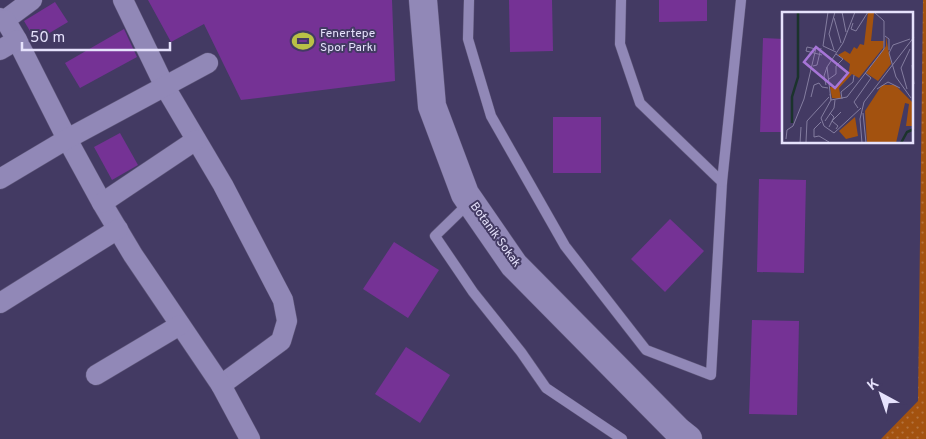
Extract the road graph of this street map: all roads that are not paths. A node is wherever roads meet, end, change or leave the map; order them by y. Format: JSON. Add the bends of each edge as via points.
{"nodes":[{"id":1,"x":32,"y":0,"type":"edge"},
{"id":2,"x":123,"y":0,"type":"edge"},
{"id":3,"x":423,"y":0,"type":"edge"},
{"id":4,"x":469,"y":0,"type":"edge"},
{"id":5,"x":621,"y":0,"type":"edge"},
{"id":6,"x":741,"y":0,"type":"edge"},
{"id":7,"x":2,"y":19,"type":"edge"},
{"id":8,"x":8,"y":45,"type":"edge"},
{"id":9,"x":208,"y":62,"type":"dead end"},
{"id":10,"x":165,"y":86,"type":"junction"},
{"id":11,"x":67,"y":139,"type":"junction"},
{"id":12,"x":196,"y":140,"type":"junction"},
{"id":13,"x":0,"y":179,"type":"edge"},
{"id":14,"x":722,"y":182,"type":"junction"},
{"id":15,"x":470,"y":201,"type":"junction"},
{"id":16,"x":102,"y":203,"type":"junction"},
{"id":17,"x":118,"y":229,"type":"junction"},
{"id":18,"x":0,"y":303,"type":"edge"},
{"id":19,"x":180,"y":325,"type":"junction"},
{"id":20,"x":96,"y":375,"type":"dead end"},
{"id":21,"x":220,"y":385,"type":"junction"},
{"id":22,"x":250,"y":439,"type":"edge"},
{"id":23,"x":622,"y":439,"type":"edge"},
{"id":24,"x":688,"y":439,"type":"edge"}],
"edges":[{"from":1,"to":7,"type":"street"},
{"from":2,"to":10,"type":"street"},
{"from":3,"to":15,"type":"main road","name":"Botanik Sokak","via":[[432,106]]},
{"from":4,"to":14,"type":"lane","via":[[468,39],[491,116],[565,246],[646,350],[711,375]]},
{"from":5,"to":14,"type":"lane","via":[[620,44],[640,103]]},
{"from":6,"to":14,"type":"lane"},
{"from":7,"to":8,"type":"street"},
{"from":8,"to":11,"type":"street"},
{"from":9,"to":10,"type":"street"},
{"from":10,"to":11,"type":"street"},
{"from":10,"to":12,"type":"street"},
{"from":11,"to":13,"type":"street"},
{"from":11,"to":16,"type":"street"},
{"from":12,"to":16,"type":"street"},
{"from":12,"to":21,"type":"street","via":[[283,300],[287,321],[281,341]]},
{"from":15,"to":23,"type":"lane","via":[[435,236],[546,388]]},
{"from":15,"to":24,"type":"main road","name":"Botanik Sokak","via":[[514,265]]},
{"from":16,"to":17,"type":"street"},
{"from":17,"to":18,"type":"street"},
{"from":17,"to":19,"type":"street"},
{"from":19,"to":20,"type":"street"},
{"from":19,"to":21,"type":"street"},
{"from":21,"to":22,"type":"street"}]}
